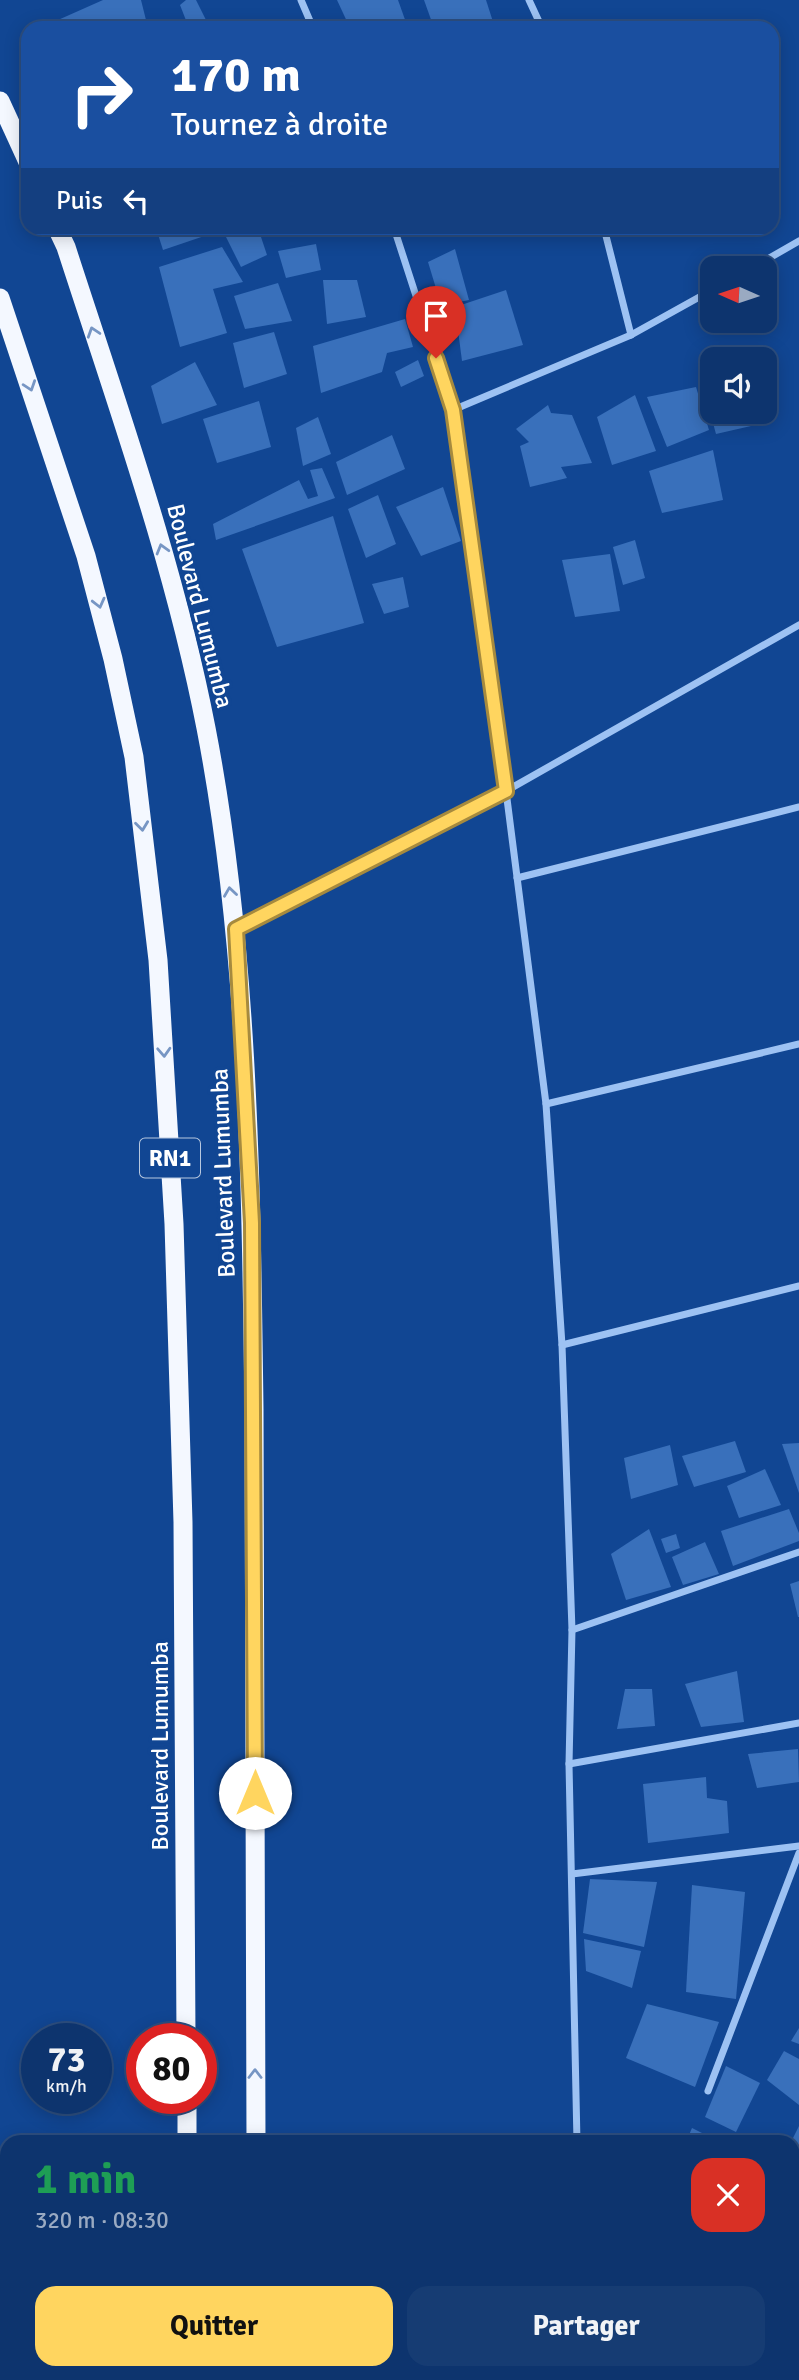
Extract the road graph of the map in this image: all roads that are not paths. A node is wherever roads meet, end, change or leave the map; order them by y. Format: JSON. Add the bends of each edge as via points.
{"nodes":[{"id":1,"x":300,"y":0,"type":"edge"},
{"id":2,"x":529,"y":0,"type":"edge"},
{"id":3,"x":310,"y":21,"type":"edge"},
{"id":4,"x":539,"y":21,"type":"edge"},
{"id":5,"x":0,"y":101,"type":"edge"},
{"id":6,"x":21,"y":147,"type":"edge"},
{"id":7,"x":60,"y":235,"type":"edge"},
{"id":8,"x":396,"y":235,"type":"edge"},
{"id":9,"x":606,"y":235,"type":"edge"},
{"id":10,"x":799,"y":241,"type":"edge"},
{"id":11,"x":773,"y":256,"type":"edge"},
{"id":12,"x":700,"y":297,"type":"edge"},
{"id":13,"x":0,"y":298,"type":"edge"},
{"id":14,"x":631,"y":335,"type":"junction"},
{"id":15,"x":453,"y":410,"type":"junction"},
{"id":16,"x":799,"y":625,"type":"edge"},
{"id":17,"x":506,"y":791,"type":"junction"},
{"id":18,"x":799,"y":807,"type":"edge"},
{"id":19,"x":517,"y":878,"type":"junction"},
{"id":20,"x":236,"y":929,"type":"junction"},
{"id":21,"x":799,"y":1044,"type":"edge"},
{"id":22,"x":546,"y":1104,"type":"junction"},
{"id":23,"x":799,"y":1286,"type":"edge"},
{"id":24,"x":562,"y":1345,"type":"junction"},
{"id":25,"x":799,"y":1552,"type":"edge"},
{"id":26,"x":572,"y":1630,"type":"junction"},
{"id":27,"x":799,"y":1723,"type":"edge"},
{"id":28,"x":569,"y":1765,"type":"junction"},
{"id":29,"x":799,"y":1846,"type":"edge"},
{"id":30,"x":799,"y":1853,"type":"edge"},
{"id":31,"x":572,"y":1874,"type":"junction"},
{"id":32,"x":186,"y":2023,"type":"edge"},
{"id":33,"x":708,"y":2091,"type":"dead end"},
{"id":34,"x":187,"y":2114,"type":"edge"},
{"id":35,"x":187,"y":2135,"type":"edge"},
{"id":36,"x":256,"y":2135,"type":"edge"},
{"id":37,"x":577,"y":2135,"type":"edge"}],
"edges":[{"from":1,"to":3,"type":"street"},
{"from":2,"to":4,"type":"street"},
{"from":5,"to":6,"type":"highway"},
{"from":20,"to":7,"type":"highway","name":"Boulevard Lumumba","one_way":true,"via":[[207,731],[185,629]]},
{"from":8,"to":15,"type":"street"},
{"from":9,"to":14,"type":"street"},
{"from":10,"to":11,"type":"street"},
{"from":12,"to":14,"type":"street"},
{"from":13,"to":32,"type":"highway","name":"Boulevard Lumumba","number":"RN1","one_way":true,"via":[[86,556],[113,659],[134,757],[158,960],[174,1224],[183,1522]]},
{"from":14,"to":15,"type":"street"},
{"from":15,"to":17,"type":"street"},
{"from":16,"to":17,"type":"street"},
{"from":17,"to":19,"type":"street"},
{"from":17,"to":20,"type":"street"},
{"from":18,"to":19,"type":"street"},
{"from":19,"to":22,"type":"street"},
{"from":36,"to":20,"type":"highway","name":"Boulevard Lumumba","one_way":true,"via":[[252,1223]]},
{"from":21,"to":22,"type":"street"},
{"from":22,"to":24,"type":"street"},
{"from":23,"to":24,"type":"street"},
{"from":24,"to":26,"type":"street"},
{"from":25,"to":26,"type":"street"},
{"from":26,"to":28,"type":"street"},
{"from":27,"to":28,"type":"street"},
{"from":28,"to":31,"type":"street"},
{"from":29,"to":31,"type":"street"},
{"from":30,"to":33,"type":"street"},
{"from":31,"to":37,"type":"street"},
{"from":34,"to":35,"type":"highway"}]}
